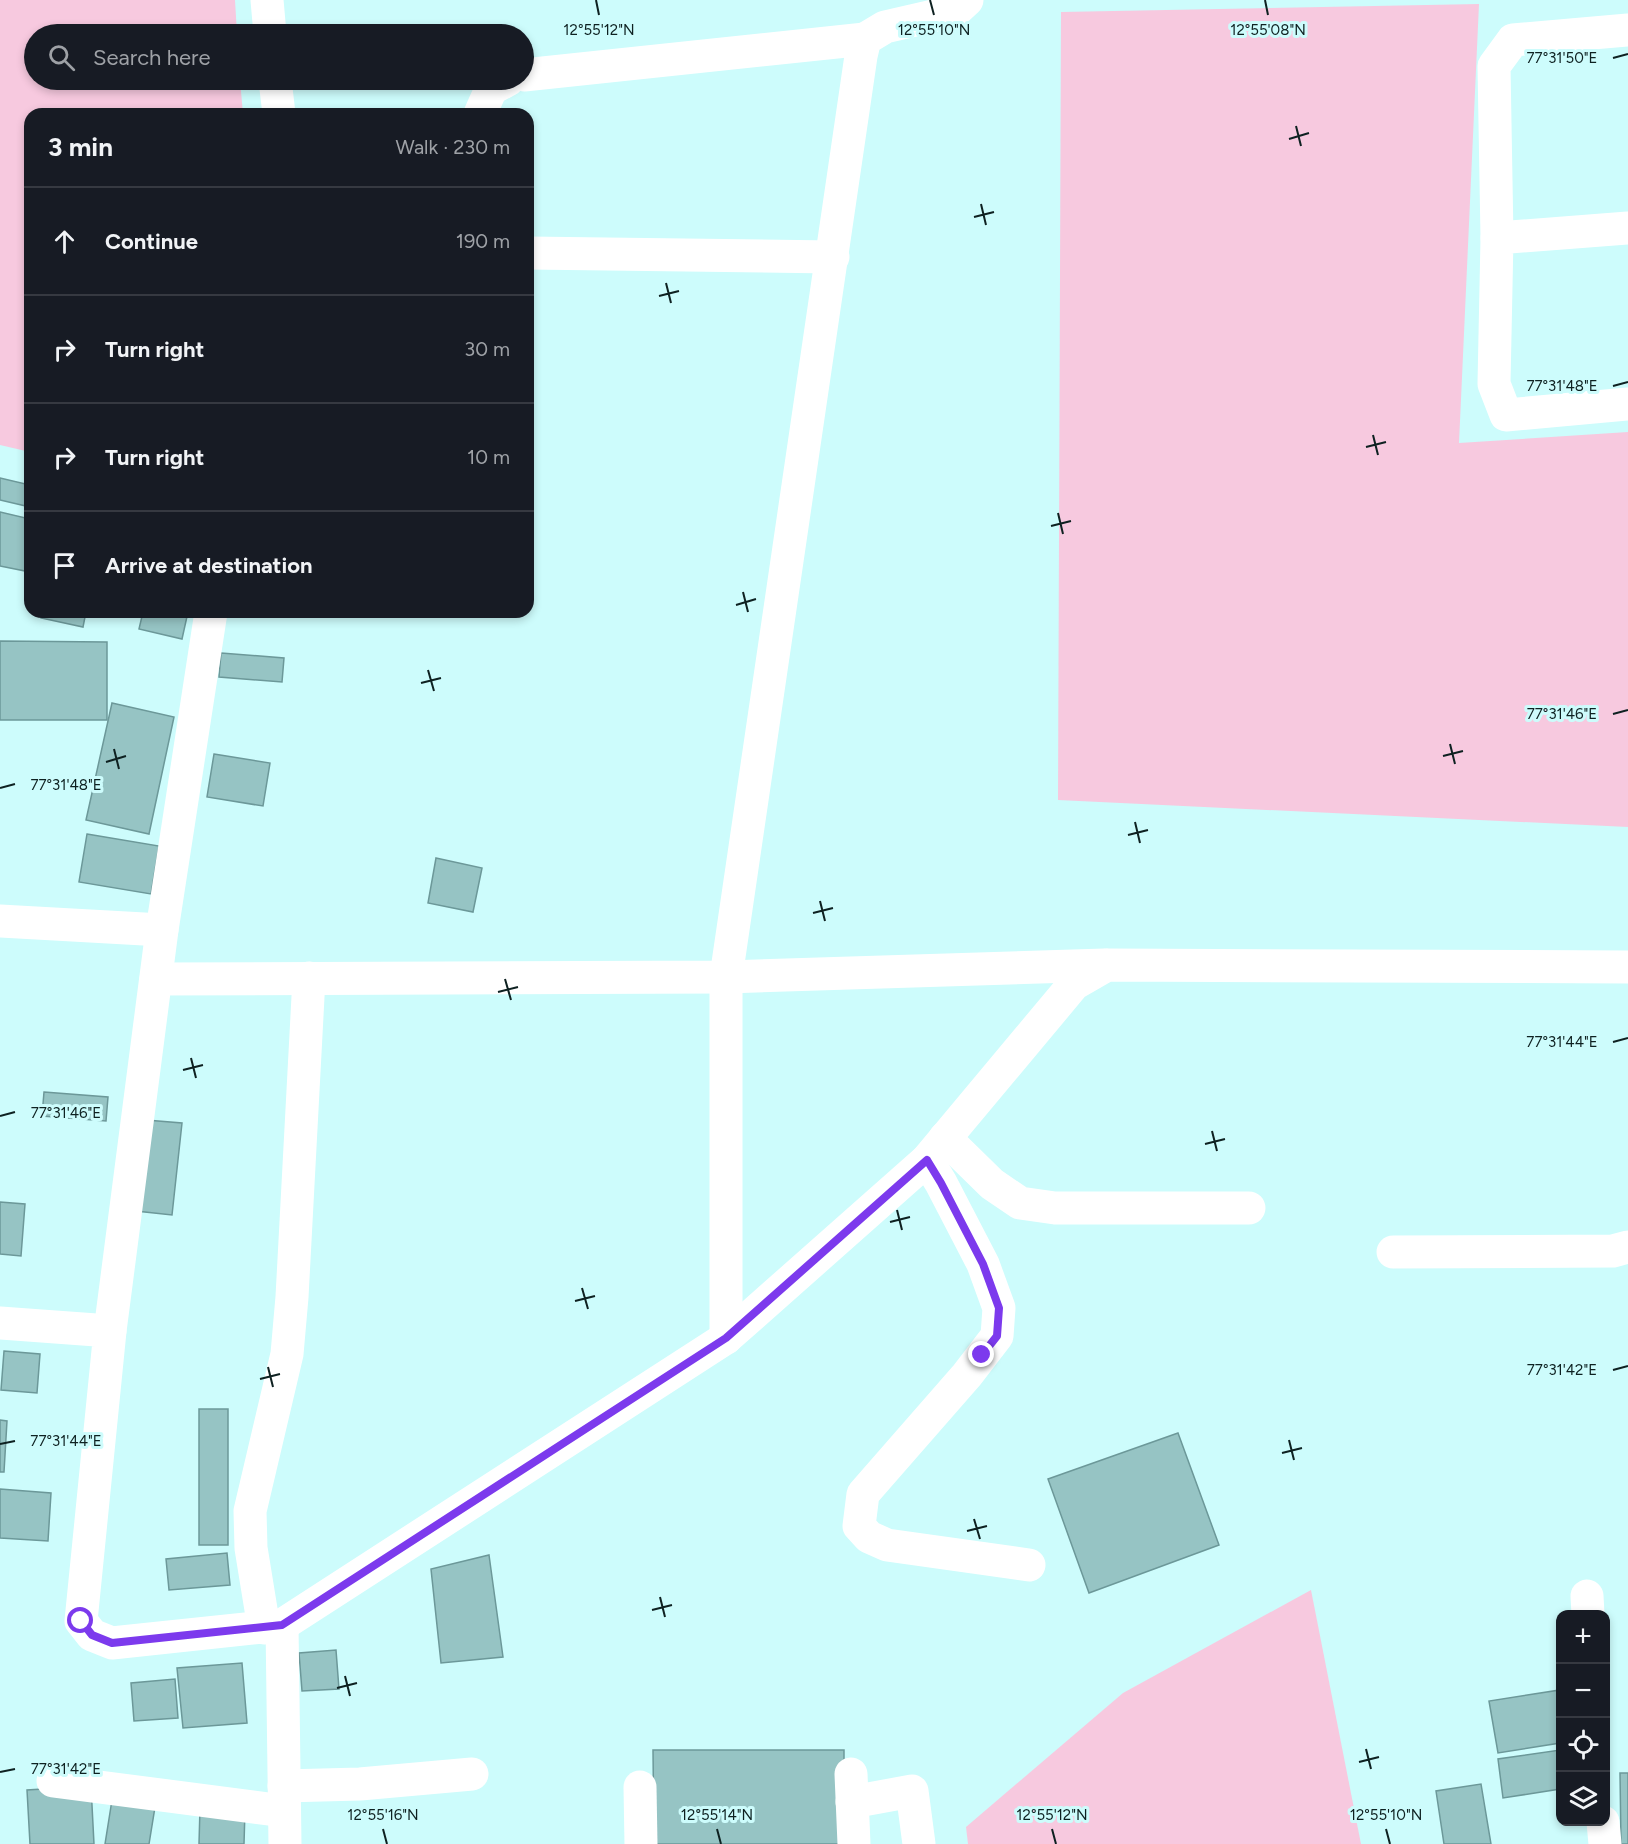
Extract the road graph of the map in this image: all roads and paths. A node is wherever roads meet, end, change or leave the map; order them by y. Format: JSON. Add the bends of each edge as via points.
{"nodes":[{"id":1,"x":267,"y":0,"type":"edge"},
{"id":2,"x":967,"y":0,"type":"edge"},
{"id":3,"x":269,"y":24,"type":"edge"},
{"id":4,"x":1628,"y":30,"type":"edge"},
{"id":5,"x":865,"y":39,"type":"junction"},
{"id":6,"x":534,"y":74,"type":"edge"},
{"id":7,"x":276,"y":90,"type":"edge"},
{"id":8,"x":491,"y":90,"type":"edge"},
{"id":9,"x":278,"y":108,"type":"edge"},
{"id":10,"x":483,"y":108,"type":"edge"},
{"id":11,"x":1628,"y":228,"type":"edge"},
{"id":12,"x":1497,"y":238,"type":"junction"},
{"id":13,"x":534,"y":253,"type":"edge"},
{"id":14,"x":833,"y":257,"type":"junction"},
{"id":15,"x":1628,"y":404,"type":"edge"},
{"id":16,"x":210,"y":618,"type":"edge"},
{"id":17,"x":0,"y":921,"type":"edge"},
{"id":18,"x":162,"y":930,"type":"junction"},
{"id":19,"x":1107,"y":965,"type":"junction"},
{"id":20,"x":1628,"y":967,"type":"edge"},
{"id":21,"x":726,"y":977,"type":"junction"},
{"id":22,"x":309,"y":978,"type":"junction"},
{"id":23,"x":156,"y":979,"type":"junction"},
{"id":24,"x":936,"y":1149,"type":"junction"},
{"id":25,"x":1249,"y":1208,"type":"dead end"},
{"id":26,"x":1628,"y":1247,"type":"edge"},
{"id":27,"x":1393,"y":1252,"type":"dead end"},
{"id":28,"x":0,"y":1323,"type":"edge"},
{"id":29,"x":110,"y":1330,"type":"junction"},
{"id":30,"x":726,"y":1338,"type":"junction"},
{"id":31,"x":1029,"y":1564,"type":"dead end"},
{"id":32,"x":273,"y":1627,"type":"junction"},
{"id":33,"x":472,"y":1774,"type":"dead end"},
{"id":34,"x":53,"y":1781,"type":"dead end"},
{"id":35,"x":640,"y":1787,"type":"dead end"},
{"id":36,"x":284,"y":1798,"type":"junction"},
{"id":37,"x":1604,"y":1826,"type":"edge"},
{"id":38,"x":285,"y":1844,"type":"edge"},
{"id":39,"x":641,"y":1844,"type":"edge"},
{"id":40,"x":854,"y":1844,"type":"edge"},
{"id":41,"x":919,"y":1844,"type":"edge"},
{"id":42,"x":1605,"y":1844,"type":"edge"}],
"edges":[{"from":1,"to":3,"type":"street"},
{"from":2,"to":5,"type":"street","via":[[955,11],[885,27]]},
{"from":4,"to":12,"type":"street","via":[[1513,40],[1494,66]]},
{"from":5,"to":6,"type":"street"},
{"from":5,"to":14,"type":"street"},
{"from":7,"to":9,"type":"street"},
{"from":8,"to":10,"type":"street"},
{"from":11,"to":12,"type":"street"},
{"from":12,"to":15,"type":"street","via":[[1494,384],[1506,416]]},
{"from":13,"to":14,"type":"street"},
{"from":14,"to":21,"type":"street"},
{"from":16,"to":18,"type":"street"},
{"from":17,"to":18,"type":"street"},
{"from":18,"to":23,"type":"street"},
{"from":19,"to":20,"type":"street"},
{"from":19,"to":21,"type":"street"},
{"from":19,"to":24,"type":"street","via":[[1074,984]]},
{"from":21,"to":22,"type":"street"},
{"from":21,"to":30,"type":"street"},
{"from":22,"to":23,"type":"street"},
{"from":22,"to":32,"type":"street","via":[[287,1354],[250,1511],[251,1548]]},
{"from":23,"to":29,"type":"street"},
{"from":24,"to":25,"type":"street","via":[[1020,1203],[1055,1208]]},
{"from":24,"to":30,"type":"street"},
{"from":24,"to":31,"type":"street","via":[[941,1183],[983,1264],[999,1308],[997,1336],[863,1494],[859,1526],[869,1537],[886,1545]]},
{"from":26,"to":27,"type":"street","via":[[1613,1251]]},
{"from":28,"to":29,"type":"street"},
{"from":29,"to":32,"type":"street","via":[[81,1621],[92,1635],[112,1643]]},
{"from":30,"to":32,"type":"street"},
{"from":32,"to":36,"type":"street"},
{"from":33,"to":36,"type":"street","via":[[360,1784]]},
{"from":34,"to":36,"type":"street"},
{"from":35,"to":39,"type":"street"},
{"from":36,"to":38,"type":"street"},
{"from":37,"to":42,"type":"street"},
{"from":40,"to":41,"type":"street","via":[[852,1788],[912,1791]]}]}
